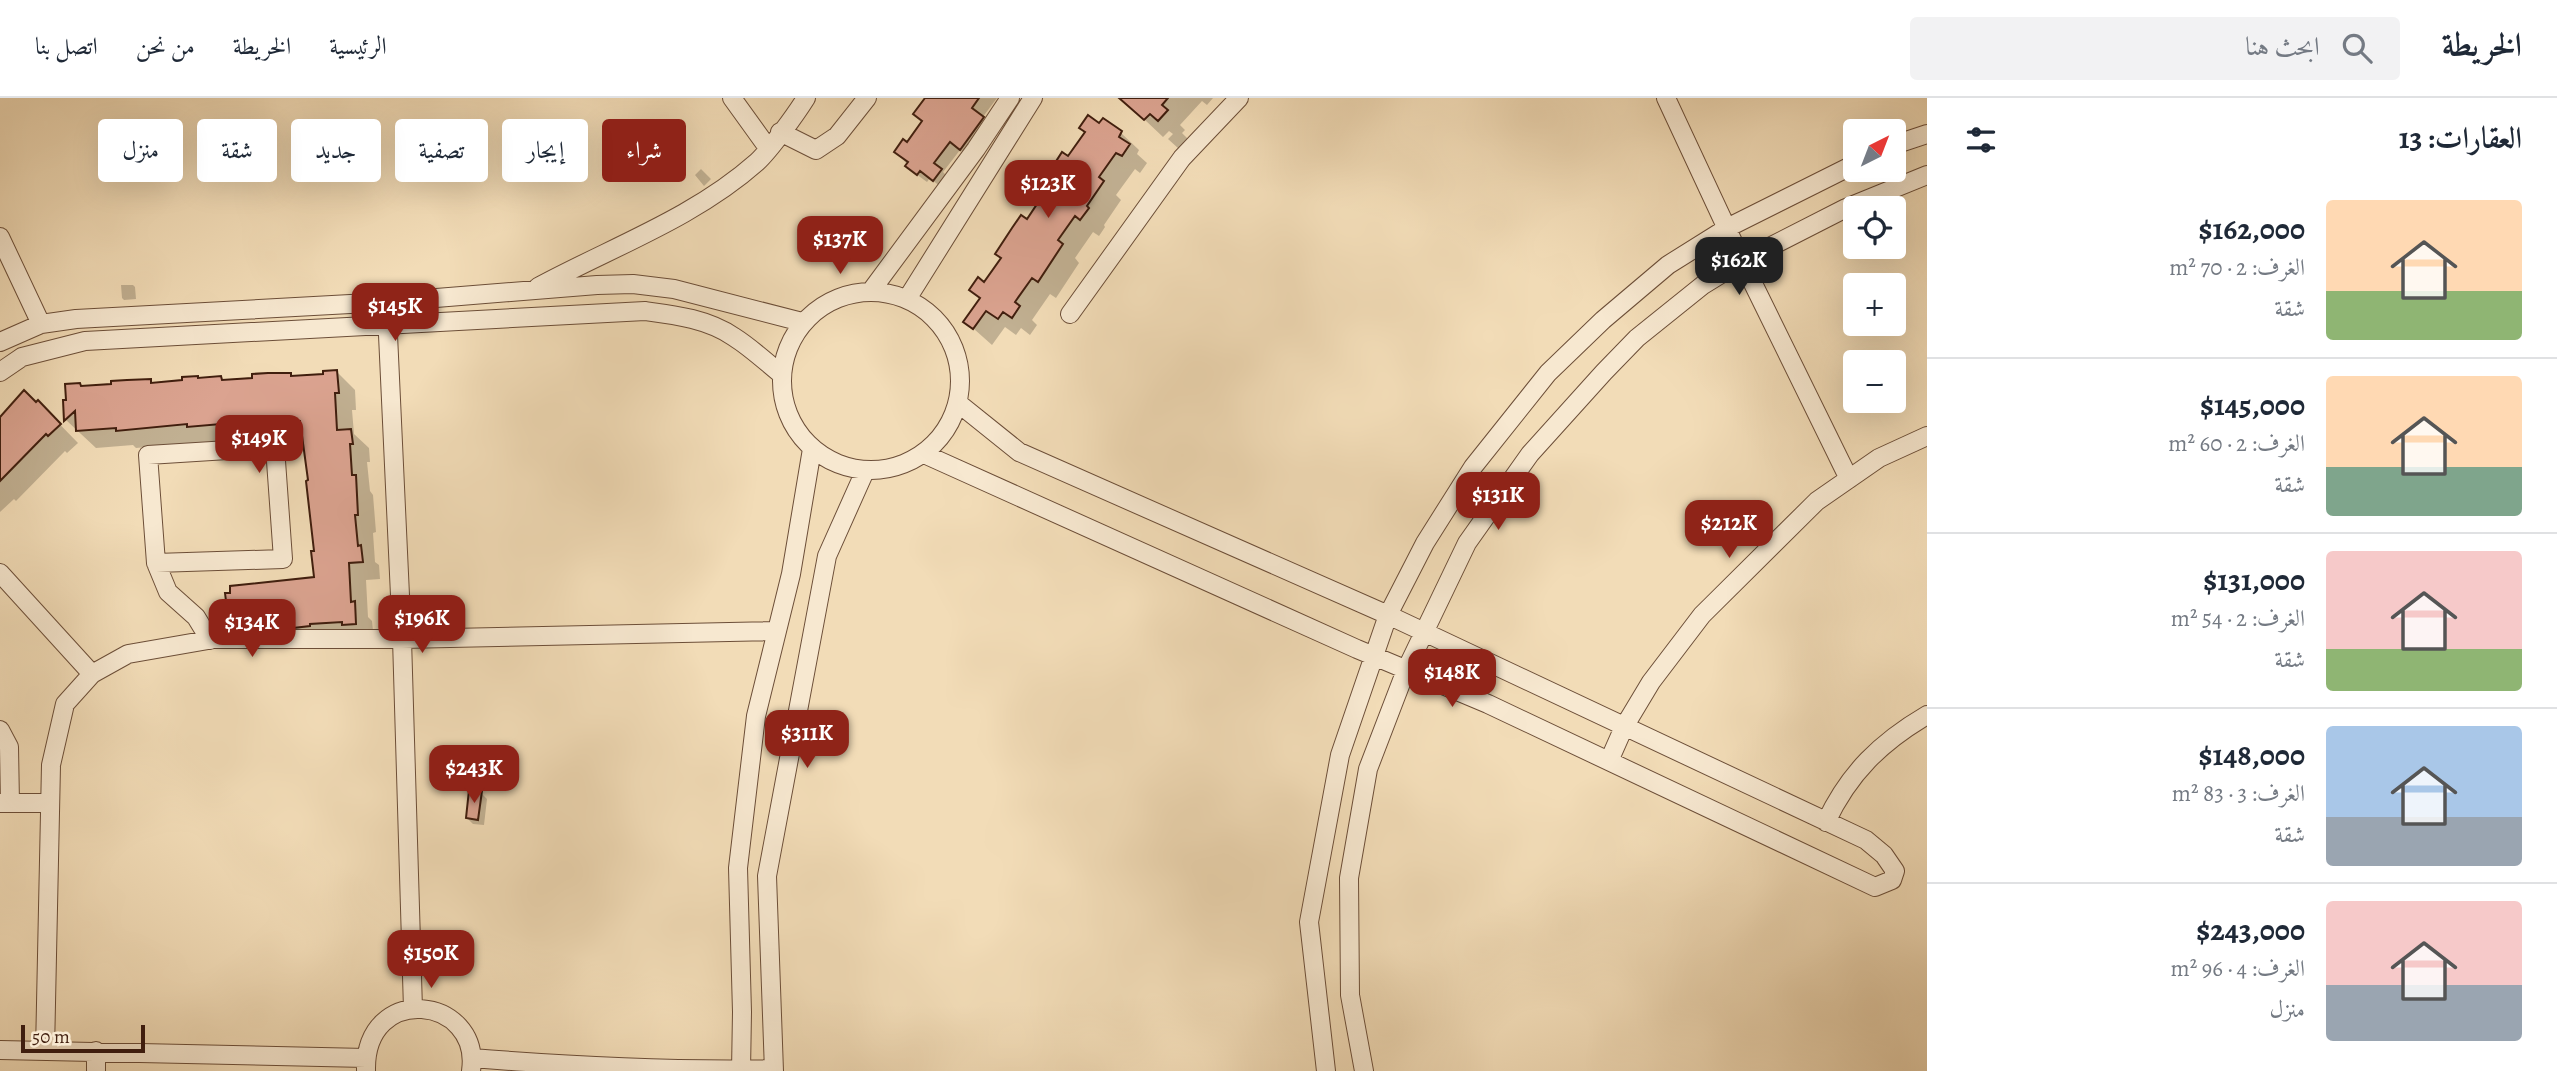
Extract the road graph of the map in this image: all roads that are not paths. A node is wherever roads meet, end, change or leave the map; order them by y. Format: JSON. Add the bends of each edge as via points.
{"nodes":[{"id":1,"x":732,"y":98,"type":"edge"},
{"id":2,"x":806,"y":98,"type":"edge"},
{"id":3,"x":867,"y":98,"type":"edge"},
{"id":4,"x":1010,"y":98,"type":"edge"},
{"id":5,"x":1033,"y":98,"type":"edge"},
{"id":6,"x":1239,"y":98,"type":"edge"},
{"id":7,"x":1666,"y":98,"type":"edge"},
{"id":8,"x":780,"y":132,"type":"junction"},
{"id":9,"x":1927,"y":134,"type":"edge"},
{"id":10,"x":1906,"y":141,"type":"edge"},
{"id":11,"x":768,"y":148,"type":"junction"},
{"id":12,"x":1843,"y":170,"type":"edge"},
{"id":13,"x":1927,"y":175,"type":"edge"},
{"id":14,"x":1727,"y":229,"type":"junction"},
{"id":15,"x":1,"y":245,"type":"edge"},
{"id":16,"x":1742,"y":261,"type":"junction"},
{"id":17,"x":871,"y":291,"type":"junction"},
{"id":18,"x":529,"y":292,"type":"junction"},
{"id":19,"x":906,"y":299,"type":"junction"},
{"id":20,"x":387,"y":302,"type":"junction"},
{"id":21,"x":1070,"y":314,"type":"dead end"},
{"id":22,"x":803,"y":322,"type":"junction"},
{"id":23,"x":41,"y":324,"type":"junction"},
{"id":24,"x":387,"y":324,"type":"junction"},
{"id":25,"x":0,"y":342,"type":"edge"},
{"id":26,"x":0,"y":372,"type":"edge"},
{"id":27,"x":781,"y":374,"type":"junction"},
{"id":28,"x":958,"y":403,"type":"junction"},
{"id":29,"x":1927,"y":436,"type":"edge"},
{"id":30,"x":812,"y":449,"type":"junction"},
{"id":31,"x":924,"y":454,"type":"junction"},
{"id":32,"x":866,"y":471,"type":"junction"},
{"id":33,"x":1849,"y":478,"type":"junction"},
{"id":34,"x":156,"y":563,"type":"junction"},
{"id":35,"x":0,"y":573,"type":"edge"},
{"id":36,"x":1388,"y":615,"type":"junction"},
{"id":37,"x":777,"y":631,"type":"junction"},
{"id":38,"x":1423,"y":632,"type":"junction"},
{"id":39,"x":402,"y":639,"type":"junction"},
{"id":40,"x":210,"y":640,"type":"junction"},
{"id":41,"x":1374,"y":656,"type":"junction"},
{"id":42,"x":1406,"y":670,"type":"junction"},
{"id":43,"x":92,"y":674,"type":"junction"},
{"id":44,"x":1927,"y":715,"type":"edge"},
{"id":45,"x":1624,"y":727,"type":"junction"},
{"id":46,"x":0,"y":730,"type":"edge"},
{"id":47,"x":1609,"y":761,"type":"junction"},
{"id":48,"x":5,"y":803,"type":"edge"},
{"id":49,"x":50,"y":803,"type":"junction"},
{"id":50,"x":1826,"y":822,"type":"junction"},
{"id":51,"x":413,"y":1009,"type":"junction"},
{"id":52,"x":0,"y":1050,"type":"edge"},
{"id":53,"x":46,"y":1051,"type":"junction"},
{"id":54,"x":96,"y":1051,"type":"junction"},
{"id":55,"x":282,"y":1063,"type":"edge"},
{"id":56,"x":366,"y":1064,"type":"edge"},
{"id":57,"x":472,"y":1065,"type":"edge"},
{"id":58,"x":560,"y":1068,"type":"edge"},
{"id":59,"x":774,"y":1070,"type":"edge"},
{"id":60,"x":96,"y":1071,"type":"edge"},
{"id":61,"x":741,"y":1071,"type":"edge"},
{"id":62,"x":1326,"y":1071,"type":"edge"},
{"id":63,"x":1364,"y":1071,"type":"edge"}],
"edges":[{"from":1,"to":11,"type":"street"},
{"from":2,"to":8,"type":"street"},
{"from":3,"to":8,"type":"street","via":[[837,136],[816,150]]},
{"from":4,"to":17,"type":"street"},
{"from":5,"to":19,"type":"street"},
{"from":6,"to":21,"type":"street","via":[[1182,158]]},
{"from":7,"to":14,"type":"street"},
{"from":8,"to":11,"type":"street"},
{"from":9,"to":10,"type":"street"},
{"from":11,"to":18,"type":"street","via":[[758,161],[689,212]]},
{"from":12,"to":14,"type":"street"},
{"from":13,"to":16,"type":"street","via":[[1846,208]]},
{"from":14,"to":16,"type":"street"},
{"from":14,"to":36,"type":"street","via":[[1668,265],[1548,373],[1473,467],[1425,543]]},
{"from":15,"to":23,"type":"street"},
{"from":16,"to":33,"type":"street"},
{"from":16,"to":38,"type":"street","via":[[1703,285],[1637,338],[1530,454],[1467,543]]},
{"from":17,"to":19,"type":"street"},
{"from":17,"to":22,"type":"street","via":[[845,295]]},
{"from":18,"to":20,"type":"street"},
{"from":18,"to":22,"type":"street","via":[[633,284],[674,289]]},
{"from":19,"to":28,"type":"street","via":[[933,316],[951,342],[960,372]]},
{"from":20,"to":23,"type":"street"},
{"from":20,"to":24,"type":"street"},
{"from":22,"to":27,"type":"street","via":[[788,346]]},
{"from":23,"to":25,"type":"street"},
{"from":24,"to":26,"type":"street","via":[[85,341],[22,357]]},
{"from":24,"to":27,"type":"street","via":[[645,311],[678,315],[732,335]]},
{"from":24,"to":39,"type":"street"},
{"from":27,"to":30,"type":"street","via":[[783,402],[794,428]]},
{"from":28,"to":31,"type":"street","via":[[946,432]]},
{"from":28,"to":36,"type":"street","via":[[1019,452]]},
{"from":29,"to":33,"type":"street","via":[[1879,457]]},
{"from":30,"to":32,"type":"street","via":[[837,465]]},
{"from":30,"to":37,"type":"street"},
{"from":31,"to":32,"type":"street","via":[[896,468]]},
{"from":31,"to":41,"type":"street"},
{"from":32,"to":59,"type":"street","via":[[827,556],[767,876]]},
{"from":33,"to":45,"type":"street","via":[[1817,501],[1702,615],[1651,682]]},
{"from":34,"to":34,"type":"street","via":[[148,456],[275,447],[283,559]]},
{"from":34,"to":40,"type":"street","via":[[168,592],[196,617]]},
{"from":35,"to":43,"type":"street"},
{"from":36,"to":38,"type":"street"},
{"from":36,"to":41,"type":"street"},
{"from":37,"to":39,"type":"street"},
{"from":37,"to":61,"type":"street","via":[[756,716],[738,868]]},
{"from":38,"to":42,"type":"street"},
{"from":38,"to":45,"type":"street"},
{"from":39,"to":40,"type":"street"},
{"from":39,"to":51,"type":"street"},
{"from":40,"to":43,"type":"street","via":[[128,654]]},
{"from":41,"to":42,"type":"street"},
{"from":41,"to":62,"type":"street","via":[[1340,755],[1309,922]]},
{"from":42,"to":47,"type":"street"},
{"from":42,"to":63,"type":"street","via":[[1368,769],[1349,878],[1350,995]]},
{"from":43,"to":49,"type":"street","via":[[65,704],[51,765]]},
{"from":44,"to":50,"type":"street","via":[[1903,729],[1855,772]]},
{"from":45,"to":47,"type":"street"},
{"from":45,"to":50,"type":"street"},
{"from":46,"to":48,"type":"street","via":[[9,747]]},
{"from":47,"to":50,"type":"street","via":[[1875,887],[1892,880],[1895,871],[1884,855],[1866,840]]},
{"from":48,"to":49,"type":"street"},
{"from":49,"to":53,"type":"street"},
{"from":51,"to":56,"type":"street","via":[[380,1024],[371,1038]]},
{"from":51,"to":57,"type":"street","via":[[446,1015],[460,1027],[469,1043]]},
{"from":52,"to":53,"type":"street"},
{"from":53,"to":54,"type":"street"},
{"from":54,"to":55,"type":"street"},
{"from":54,"to":60,"type":"street"},
{"from":55,"to":56,"type":"street"},
{"from":57,"to":58,"type":"street"},
{"from":58,"to":61,"type":"street"},
{"from":59,"to":61,"type":"street"}]}
